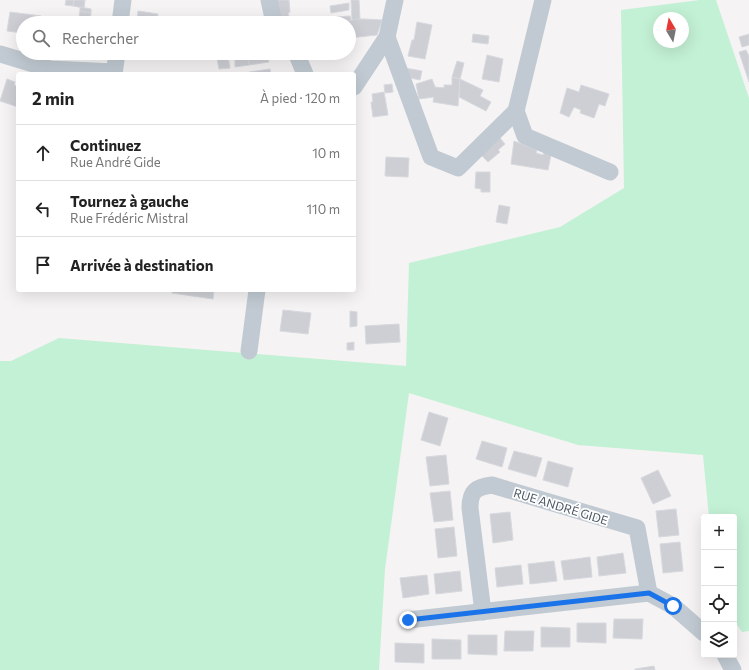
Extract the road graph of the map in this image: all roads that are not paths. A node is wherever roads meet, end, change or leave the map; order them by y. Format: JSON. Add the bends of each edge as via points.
{"nodes":[{"id":1,"x":123,"y":0,"type":"edge"},
{"id":2,"x":269,"y":0,"type":"edge"},
{"id":3,"x":395,"y":0,"type":"edge"},
{"id":4,"x":543,"y":0,"type":"edge"},
{"id":5,"x":121,"y":16,"type":"edge"},
{"id":6,"x":272,"y":16,"type":"edge"},
{"id":7,"x":387,"y":37,"type":"junction"},
{"id":8,"x":0,"y":54,"type":"edge"},
{"id":9,"x":16,"y":59,"type":"edge"},
{"id":10,"x":20,"y":60,"type":"edge"},
{"id":11,"x":115,"y":60,"type":"edge"},
{"id":12,"x":299,"y":60,"type":"edge"},
{"id":13,"x":98,"y":72,"type":"edge"},
{"id":14,"x":114,"y":72,"type":"edge"},
{"id":15,"x":304,"y":72,"type":"edge"},
{"id":16,"x":356,"y":84,"type":"edge"},
{"id":17,"x":516,"y":111,"type":"junction"},
{"id":18,"x":610,"y":172,"type":"dead end"},
{"id":19,"x":257,"y":292,"type":"edge"},
{"id":20,"x":249,"y":351,"type":"dead end"},
{"id":21,"x":649,"y":593,"type":"junction"},
{"id":22,"x":483,"y":612,"type":"junction"},
{"id":23,"x":408,"y":620,"type":"dead end"},
{"id":24,"x":701,"y":630,"type":"edge"},
{"id":25,"x":727,"y":658,"type":"edge"},
{"id":26,"x":733,"y":670,"type":"edge"}],
"edges":[{"from":1,"to":5,"type":"street"},
{"from":2,"to":6,"type":"street"},
{"from":3,"to":7,"type":"street"},
{"from":4,"to":17,"type":"street"},
{"from":7,"to":16,"type":"street"},
{"from":7,"to":17,"type":"street","via":[[431,157],[458,168]]},
{"from":8,"to":9,"type":"street"},
{"from":10,"to":13,"type":"street","via":[[50,69]]},
{"from":11,"to":14,"type":"street"},
{"from":12,"to":15,"type":"street"},
{"from":17,"to":18,"type":"street","via":[[525,136]]},
{"from":19,"to":20,"type":"street"},
{"from":21,"to":22,"type":"street"},
{"from":21,"to":22,"type":"street","name":"RUE ANDRÉ GIDE","via":[[637,528],[492,485],[482,486],[474,491],[470,499],[470,508]]},
{"from":21,"to":24,"type":"street","via":[[673,606]]},
{"from":22,"to":23,"type":"street"},
{"from":25,"to":26,"type":"street"}]}
